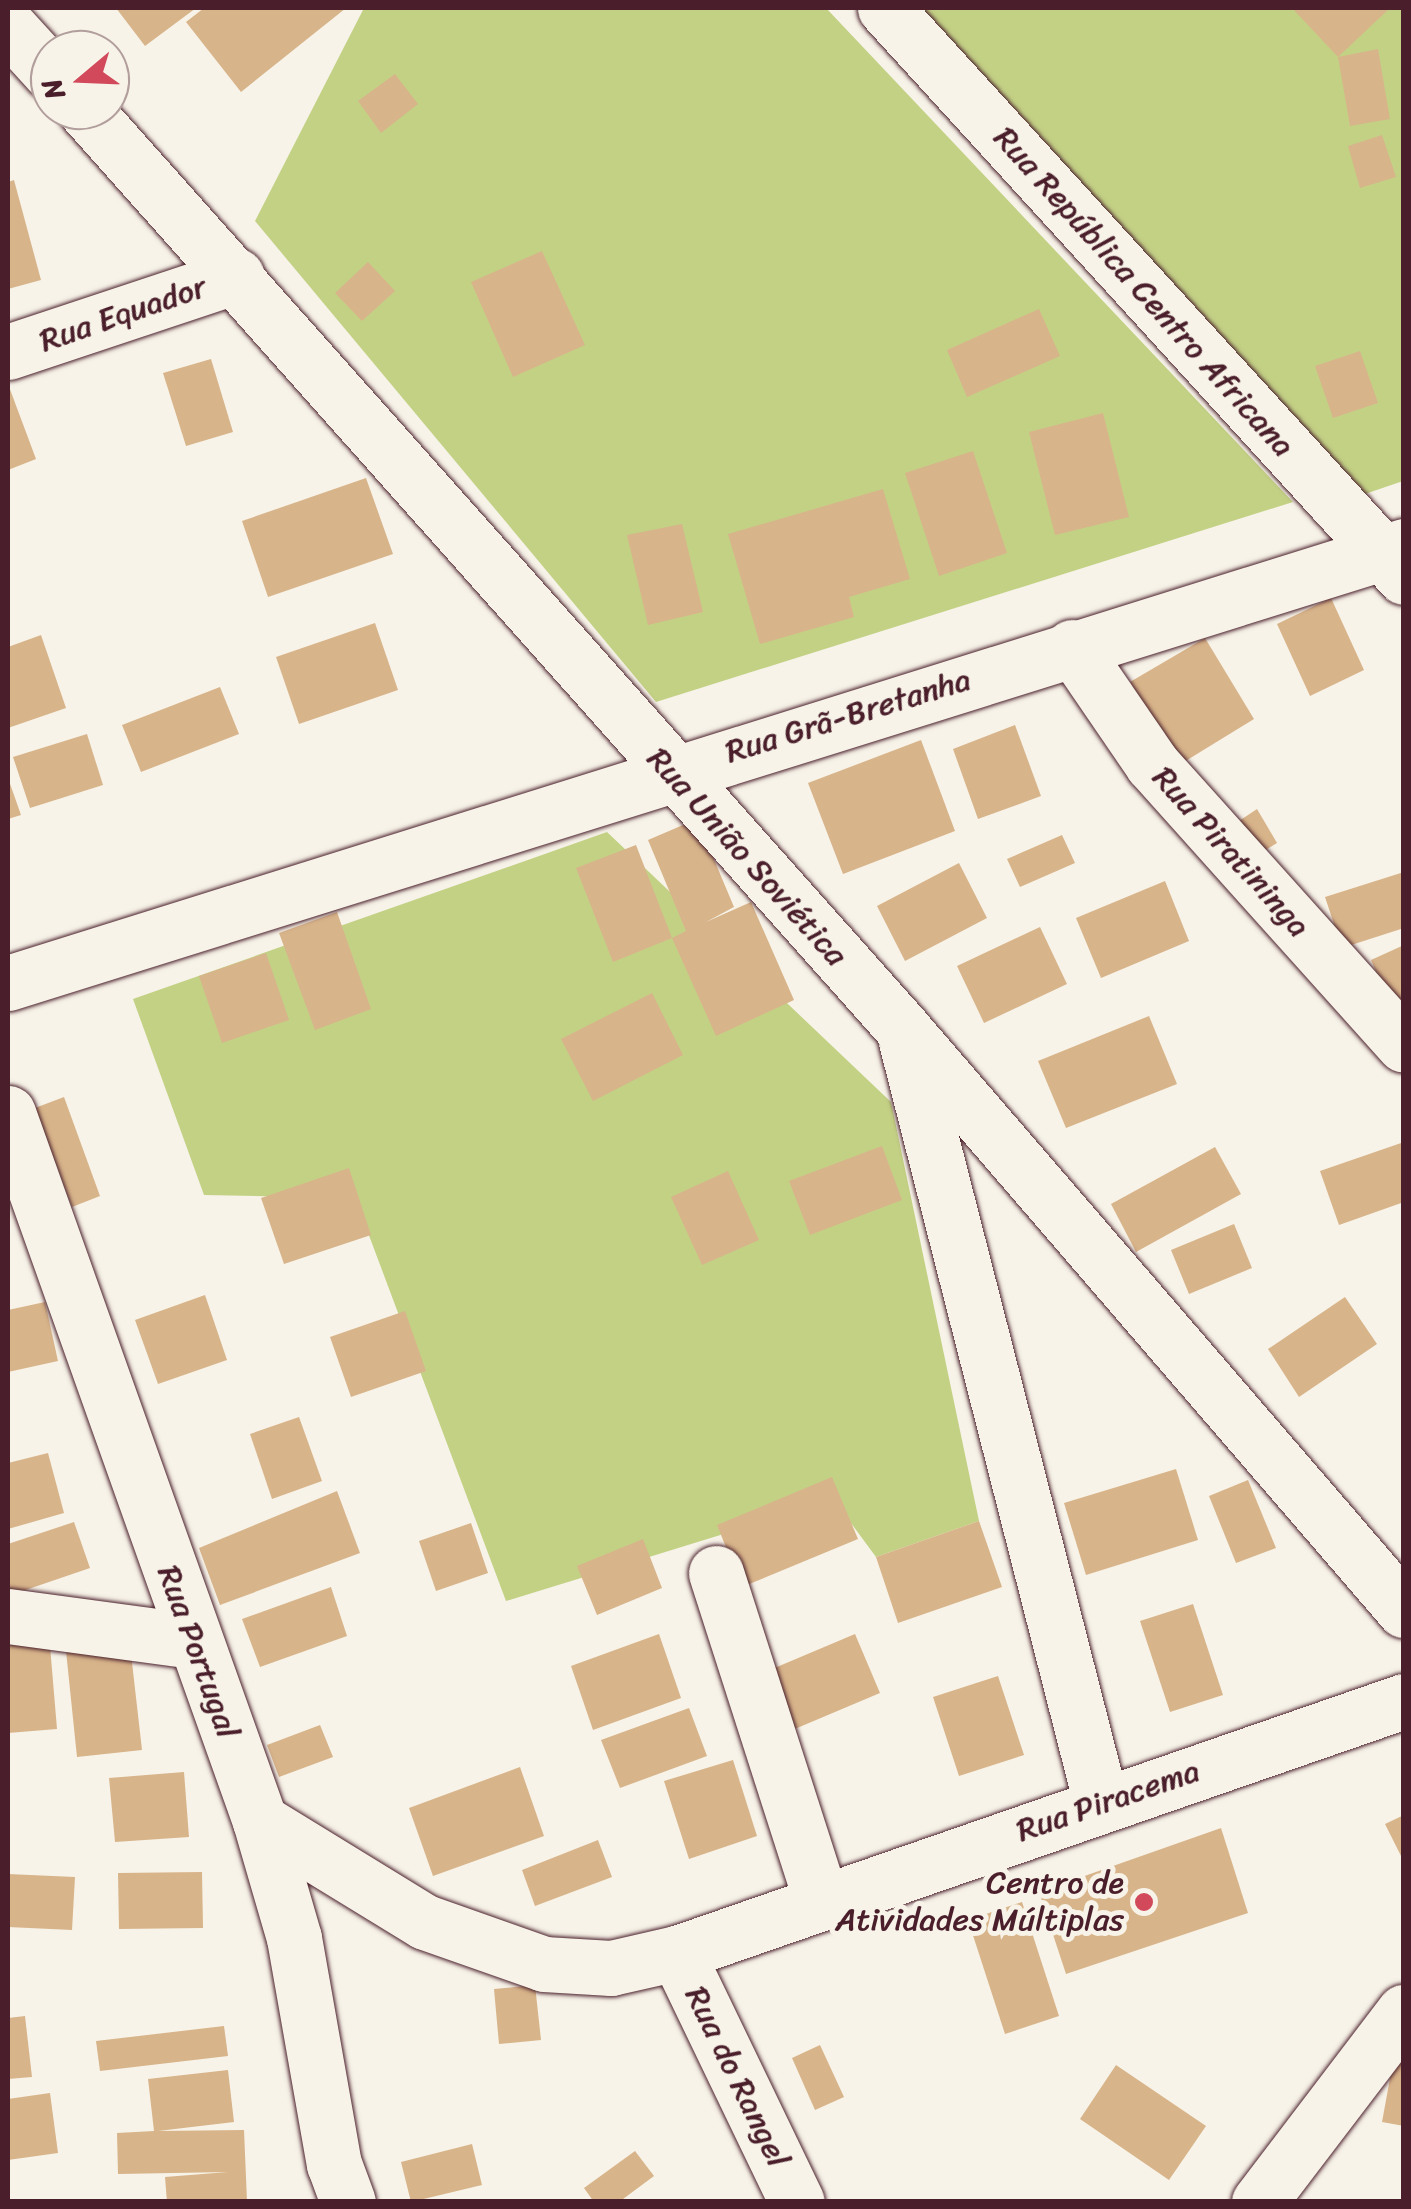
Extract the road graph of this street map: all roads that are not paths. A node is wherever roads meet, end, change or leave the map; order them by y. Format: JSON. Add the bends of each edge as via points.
{"nodes":[{"id":1,"x":885,"y":8,"type":"edge"},
{"id":2,"x":8,"y":26,"type":"edge"},
{"id":3,"x":30,"y":50,"type":"edge"},
{"id":4,"x":103,"y":130,"type":"edge"},
{"id":5,"x":238,"y":276,"type":"junction"},
{"id":6,"x":8,"y":352,"type":"edge"},
{"id":7,"x":1396,"y":558,"type":"edge"},
{"id":8,"x":1072,"y":647,"type":"junction"},
{"id":9,"x":669,"y":772,"type":"junction"},
{"id":10,"x":8,"y":982,"type":"edge"},
{"id":11,"x":904,"y":1030,"type":"junction"},
{"id":12,"x":1404,"y":1045,"type":"edge"},
{"id":13,"x":8,"y":1113,"type":"edge"},
{"id":14,"x":716,"y":1573,"type":"dead end"},
{"id":15,"x":1404,"y":1610,"type":"edge"},
{"id":16,"x":8,"y":1616,"type":"edge"},
{"id":17,"x":193,"y":1641,"type":"junction"},
{"id":18,"x":1404,"y":1701,"type":"edge"},
{"id":19,"x":1101,"y":1803,"type":"junction"},
{"id":20,"x":260,"y":1820,"type":"junction"},
{"id":21,"x":821,"y":1901,"type":"junction"},
{"id":22,"x":676,"y":1954,"type":"junction"},
{"id":23,"x":1404,"y":2012,"type":"edge"},
{"id":24,"x":348,"y":2202,"type":"edge"},
{"id":25,"x":797,"y":2202,"type":"edge"},
{"id":26,"x":1259,"y":2202,"type":"edge"}],
"edges":[{"from":1,"to":7,"type":"street","name":"Rua República Centro Africana"},
{"from":2,"to":3,"type":"street"},
{"from":4,"to":5,"type":"street","name":"Rua União Soviética"},
{"from":5,"to":6,"type":"street","name":"Rua Equador"},
{"from":5,"to":9,"type":"street","name":"Rua União Soviética"},
{"from":7,"to":8,"type":"street","name":"Rua Grã-Bretanha"},
{"from":8,"to":9,"type":"street","name":"Rua Grã-Bretanha"},
{"from":8,"to":12,"type":"street","name":"Rua Piratininga","via":[[1152,764]]},
{"from":9,"to":10,"type":"street","name":"Rua Grã-Bretanha"},
{"from":9,"to":11,"type":"street","name":"Rua União Soviética"},
{"from":11,"to":15,"type":"street","name":"Rua União Soviética"},
{"from":11,"to":19,"type":"street"},
{"from":13,"to":17,"type":"street","name":"Rua Portugal"},
{"from":14,"to":21,"type":"street"},
{"from":16,"to":17,"type":"street"},
{"from":17,"to":20,"type":"street","name":"Rua Portugal"},
{"from":18,"to":19,"type":"street","name":"Rua Piracema"},
{"from":19,"to":21,"type":"street","name":"Rua Piracema"},
{"from":20,"to":22,"type":"street","name":"Rua Piracema","via":[[365,1890],[491,1948],[544,1964],[611,1968]]},
{"from":20,"to":24,"type":"street","name":"Rua Portugal","via":[[294,1938],[334,2164]]},
{"from":21,"to":22,"type":"street","name":"Rua Piracema"},
{"from":22,"to":25,"type":"street","name":"Rua do Rangel"},
{"from":23,"to":26,"type":"street"}]}
